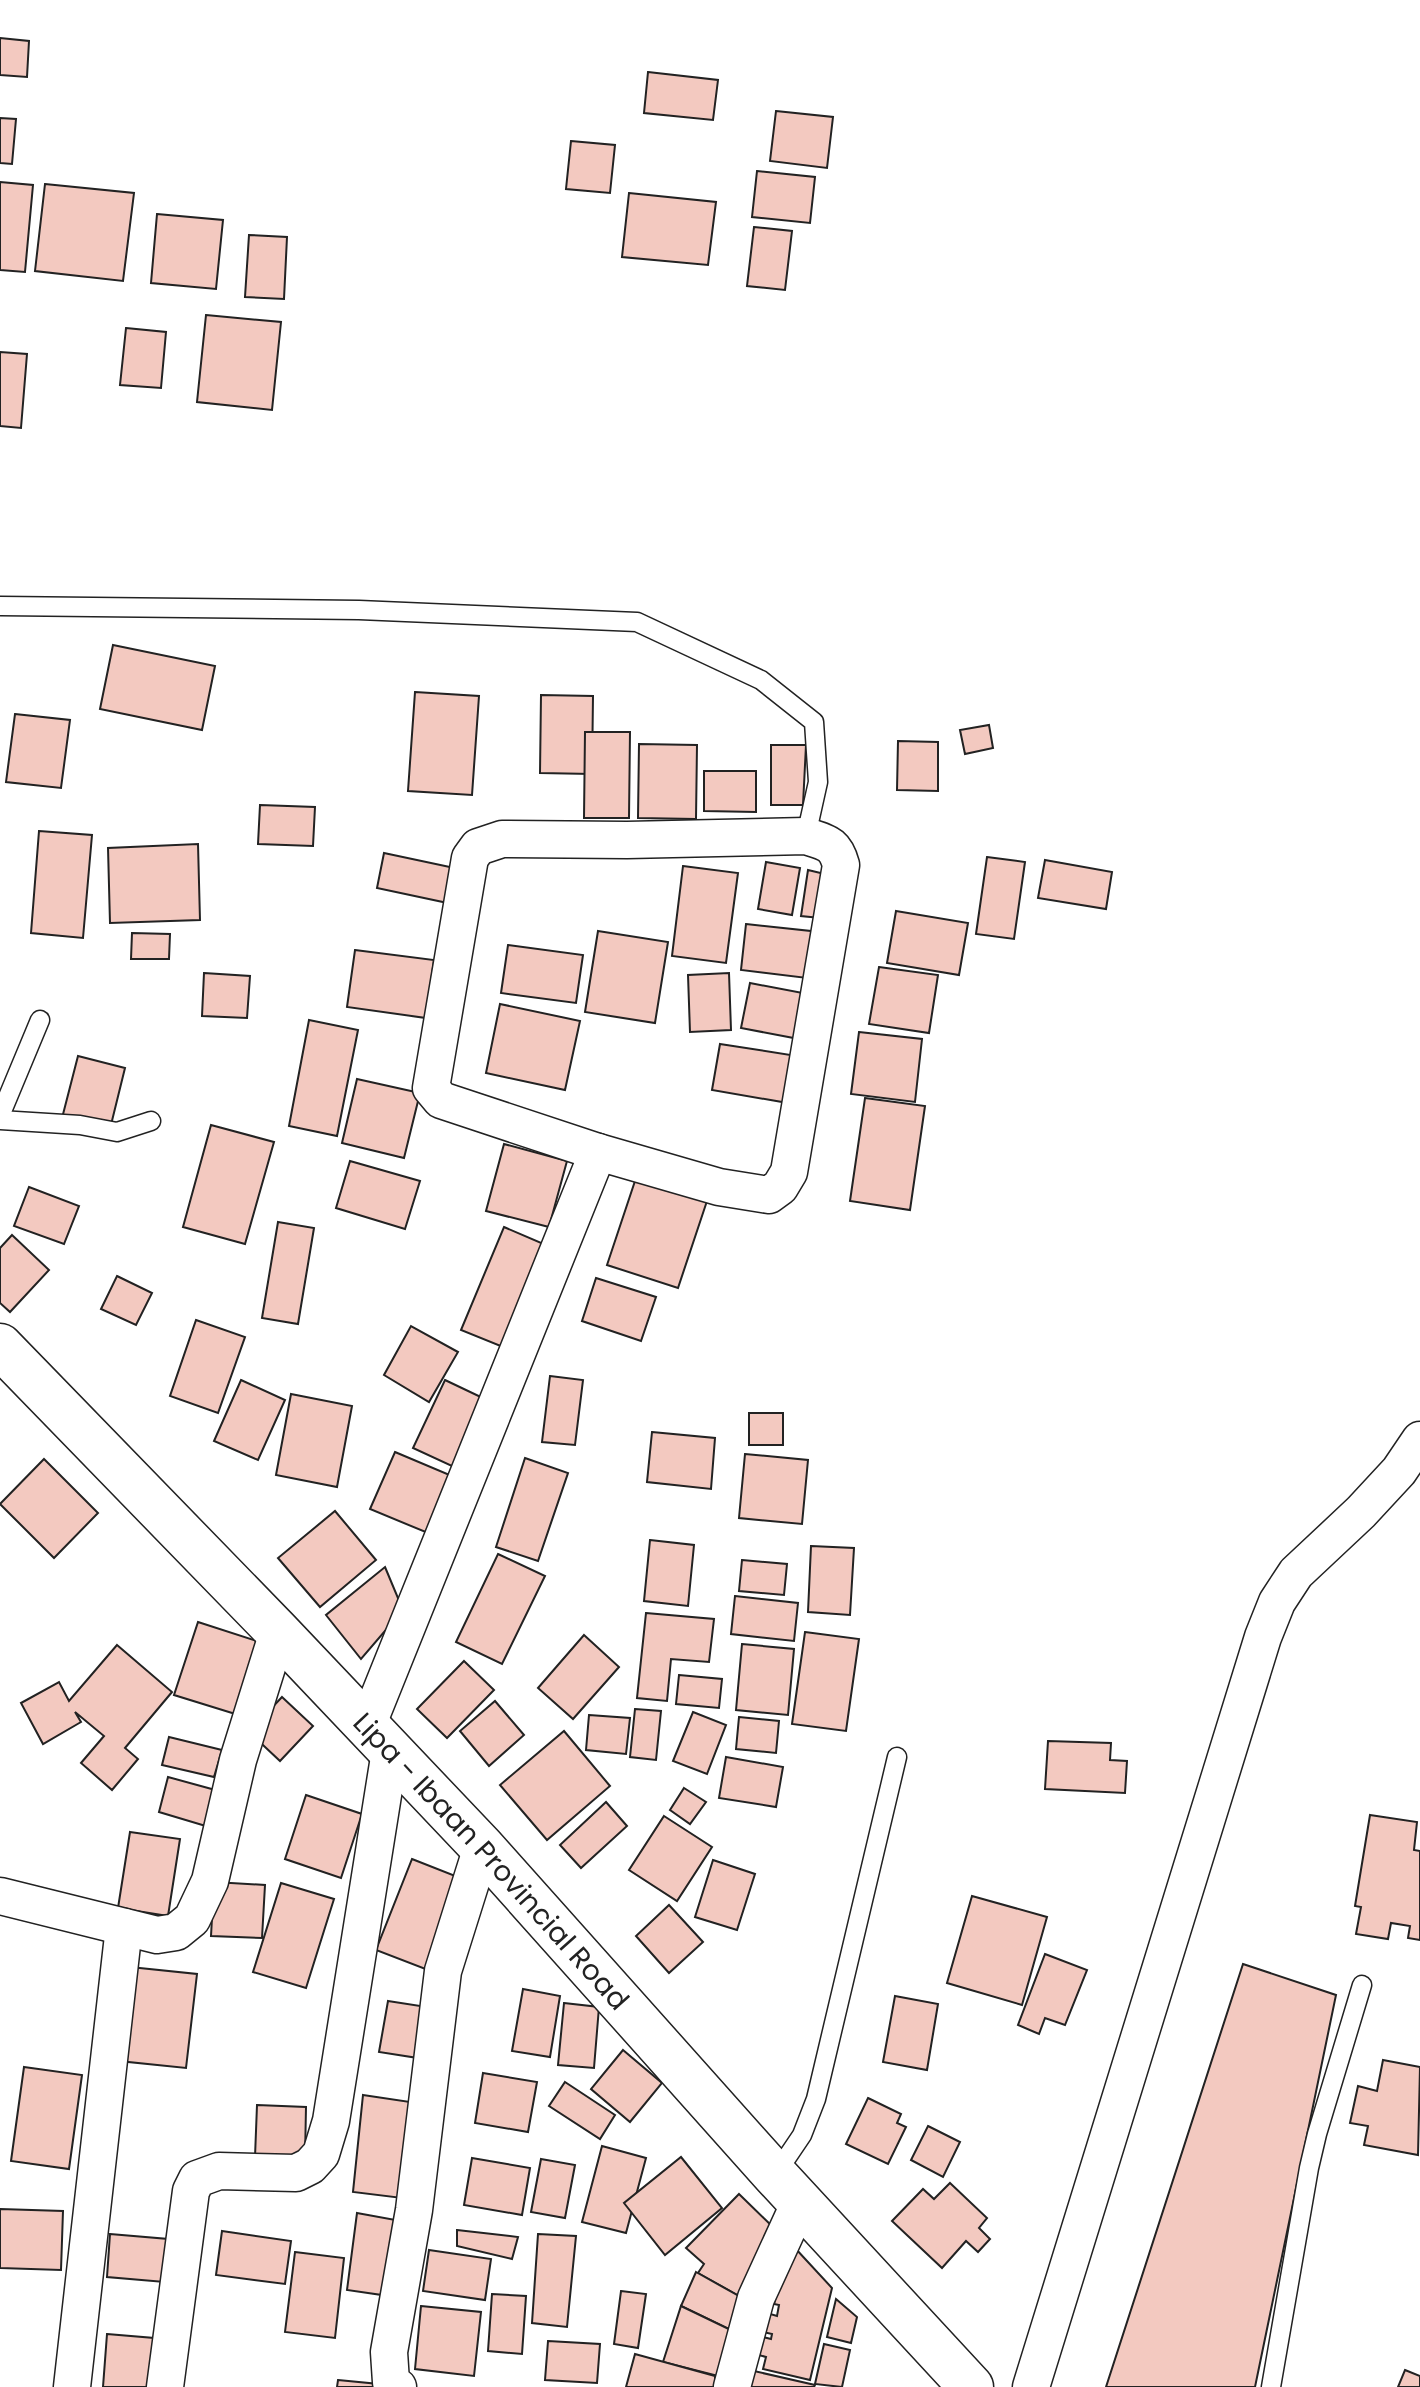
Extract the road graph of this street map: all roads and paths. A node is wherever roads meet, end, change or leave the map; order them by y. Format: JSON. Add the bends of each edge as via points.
{"nodes":[{"id":1,"x":0,"y":606,"type":"edge"},
{"id":2,"x":806,"y":836,"type":"junction"},
{"id":3,"x":40,"y":1020,"type":"dead end"},
{"id":4,"x":0,"y":1118,"type":"edge"},
{"id":5,"x":151,"y":1121,"type":"dead end"},
{"id":6,"x":598,"y":1152,"type":"junction"},
{"id":7,"x":0,"y":1346,"type":"edge"},
{"id":8,"x":1420,"y":1440,"type":"edge"},
{"id":9,"x":278,"y":1632,"type":"junction"},
{"id":10,"x":379,"y":1738,"type":"junction"},
{"id":11,"x":897,"y":1757,"type":"dead end"},
{"id":12,"x":482,"y":1847,"type":"junction"},
{"id":13,"x":0,"y":1896,"type":"edge"},
{"id":14,"x":124,"y":1927,"type":"junction"},
{"id":15,"x":1362,"y":1985,"type":"dead end"},
{"id":16,"x":787,"y":2189,"type":"junction"},
{"id":17,"x":72,"y":2387,"type":"edge"},
{"id":18,"x":165,"y":2387,"type":"edge"},
{"id":19,"x":398,"y":2387,"type":"edge"},
{"id":20,"x":732,"y":2387,"type":"edge"},
{"id":21,"x":971,"y":2387,"type":"edge"},
{"id":22,"x":1031,"y":2387,"type":"edge"},
{"id":23,"x":1271,"y":2387,"type":"edge"}],
"edges":[{"from":1,"to":2,"type":"lane","via":[[359,610],[637,622],[761,680],[814,722],[818,782]]},
{"from":2,"to":6,"type":"street","via":[[837,851],[841,865],[789,1172],[780,1187],[769,1195],[753,1194]]},
{"from":2,"to":6,"type":"street","via":[[502,839],[478,847],[470,858],[431,1088],[441,1100]]},
{"from":3,"to":4,"type":"lane"},
{"from":4,"to":5,"type":"lane","via":[[117,1132]]},
{"from":6,"to":10,"type":"street"},
{"from":7,"to":9,"type":"main road","name":"Lipa - Ibaan Provincial Road"},
{"from":8,"to":22,"type":"street","via":[[1361,1512],[1296,1573],[1277,1602]]},
{"from":9,"to":10,"type":"main road","name":"Lipa - Ibaan Provincial Road"},
{"from":9,"to":14,"type":"street","via":[[238,1760],[210,1881],[192,1919],[176,1932],[157,1935]]},
{"from":10,"to":12,"type":"main road","name":"Lipa - Ibaan Provincial Road"},
{"from":10,"to":18,"type":"street","via":[[331,2121],[321,2154],[296,2173],[219,2171],[197,2179],[191,2191]]},
{"from":11,"to":16,"type":"lane","via":[[816,2099]]},
{"from":12,"to":16,"type":"main road","name":"Lipa - Ibaan Provincial Road"},
{"from":12,"to":19,"type":"street","via":[[443,1971],[414,2210],[389,2352],[391,2382]]},
{"from":13,"to":14,"type":"street"},
{"from":14,"to":17,"type":"street"},
{"from":15,"to":23,"type":"lane","via":[[1309,2168]]},
{"from":16,"to":20,"type":"street"},
{"from":16,"to":21,"type":"main road","name":"Lipa - Ibaan Provincial Road"}]}
